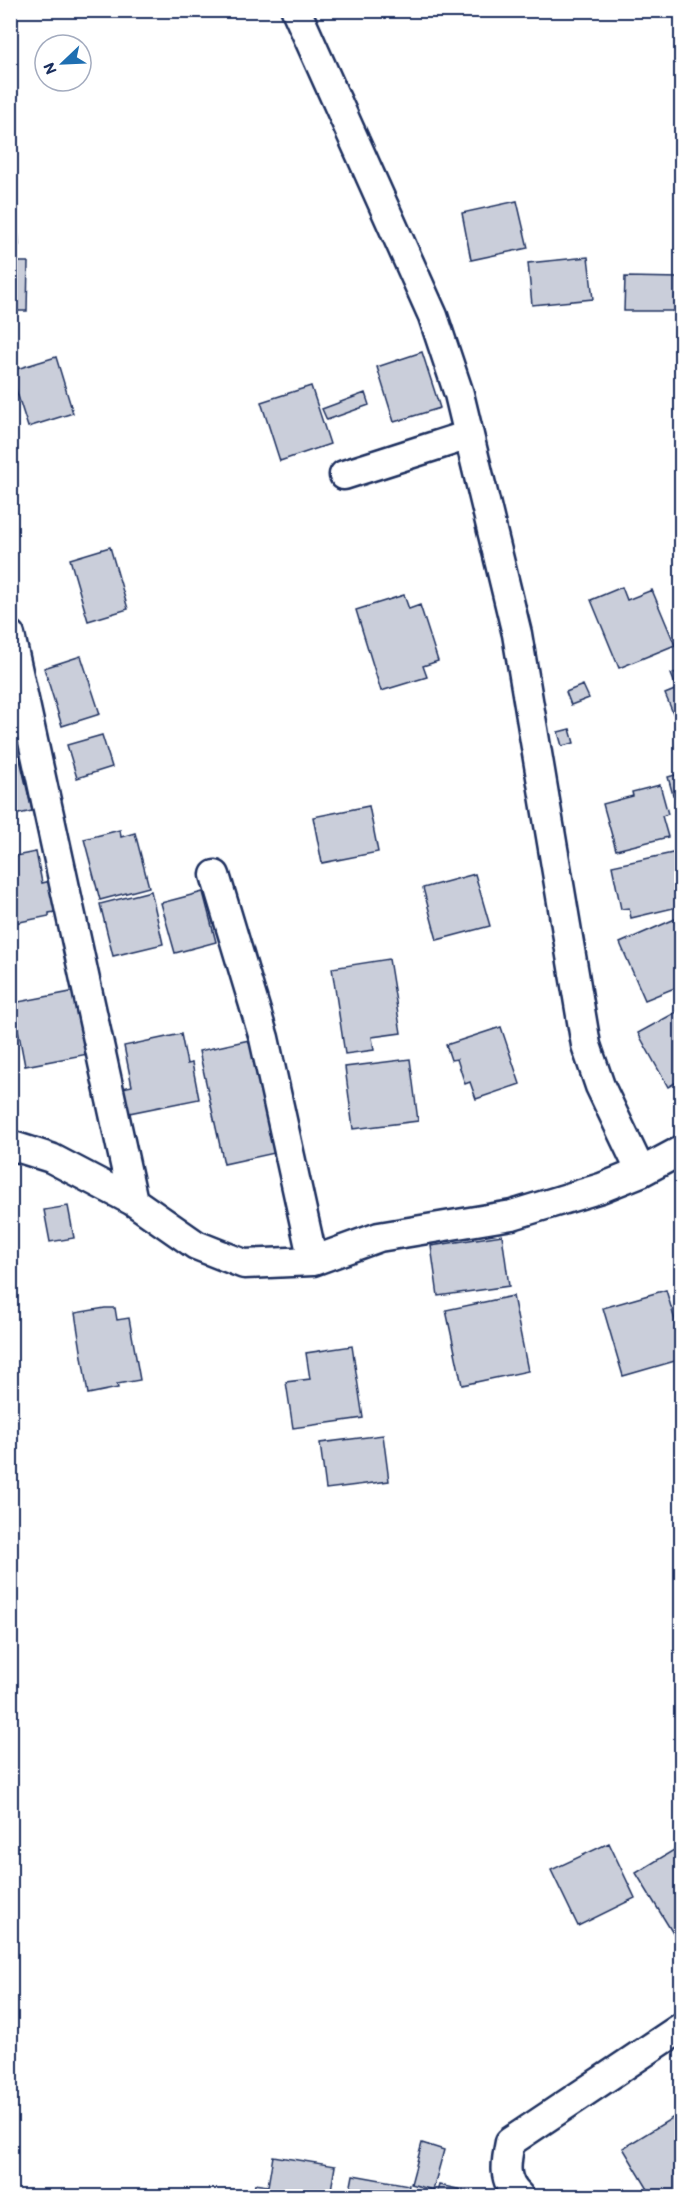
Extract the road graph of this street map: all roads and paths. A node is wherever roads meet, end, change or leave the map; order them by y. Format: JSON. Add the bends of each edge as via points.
{"nodes":[{"id":1,"x":296,"y":10,"type":"edge"},
{"id":2,"x":469,"y":435,"type":"junction"},
{"id":3,"x":344,"y":475,"type":"dead end"},
{"id":4,"x":10,"y":635,"type":"edge"},
{"id":5,"x":214,"y":874,"type":"dead end"},
{"id":6,"x":10,"y":1145,"type":"edge"},
{"id":7,"x":681,"y":1150,"type":"edge"},
{"id":8,"x":641,"y":1172,"type":"junction"},
{"id":9,"x":133,"y":1201,"type":"junction"},
{"id":10,"x":313,"y":1260,"type":"junction"},
{"id":11,"x":681,"y":2027,"type":"edge"},
{"id":12,"x":519,"y":2196,"type":"edge"}],
"edges":[{"from":1,"to":2,"type":"street","via":[[433,316]]},
{"from":2,"to":3,"type":"street"},
{"from":2,"to":8,"type":"street","via":[[516,634],[586,1045],[600,1086]]},
{"from":4,"to":9,"type":"street"},
{"from":5,"to":10,"type":"street","via":[[264,1038]]},
{"from":6,"to":9,"type":"street","via":[[51,1158]]},
{"from":7,"to":8,"type":"street"},
{"from":8,"to":10,"type":"street","via":[[512,1215],[379,1237]]},
{"from":9,"to":10,"type":"street","via":[[196,1245],[244,1264]]},
{"from":11,"to":12,"type":"street","via":[[510,2142],[504,2168]]}]}
